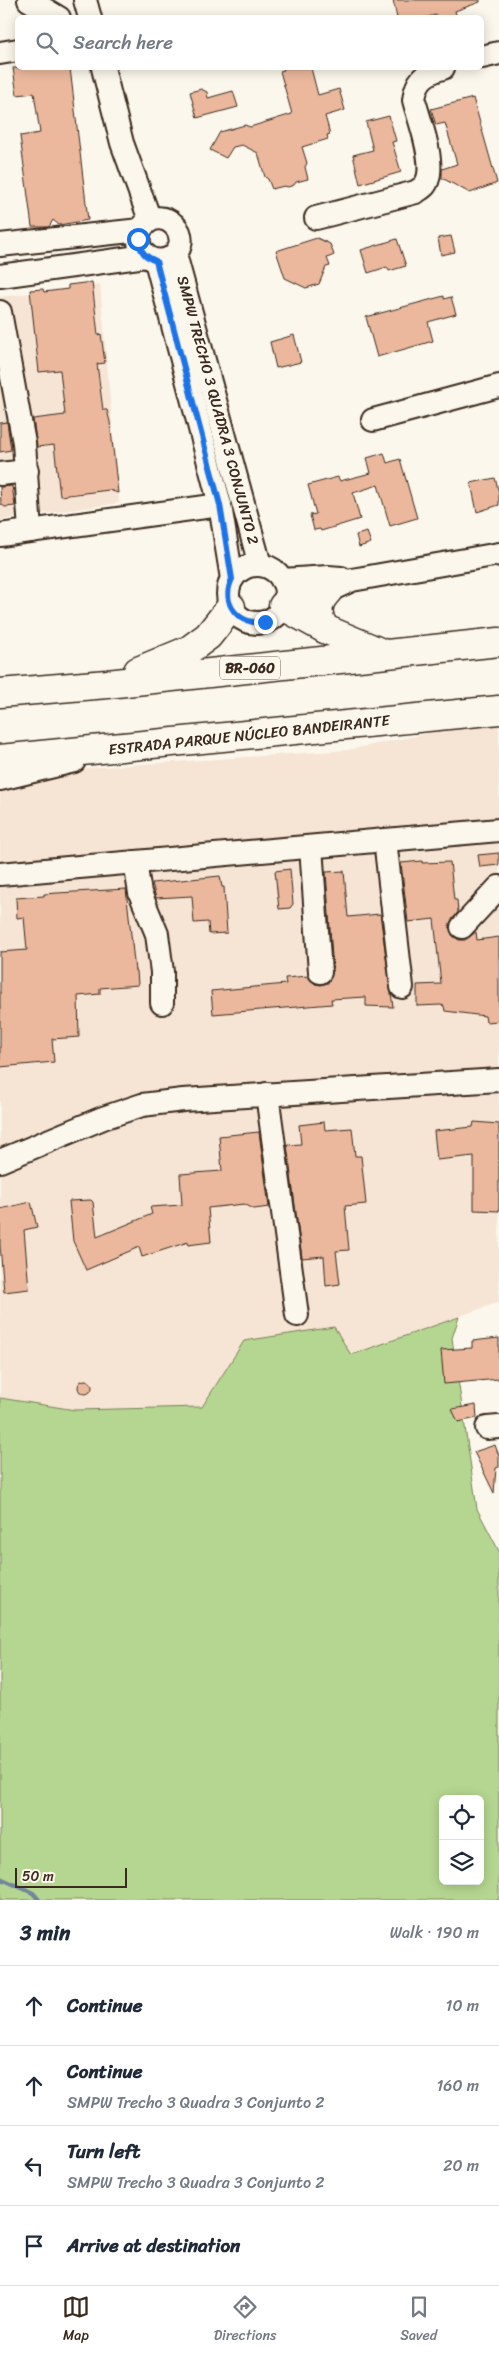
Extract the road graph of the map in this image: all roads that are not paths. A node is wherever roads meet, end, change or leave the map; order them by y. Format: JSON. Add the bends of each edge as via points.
{"nodes":[{"id":1,"x":29,"y":0,"type":"edge"},
{"id":2,"x":85,"y":0,"type":"edge"},
{"id":3,"x":54,"y":15,"type":"edge"},
{"id":4,"x":89,"y":15,"type":"edge"},
{"id":5,"x":15,"y":50,"type":"edge"},
{"id":6,"x":0,"y":53,"type":"edge"},
{"id":7,"x":499,"y":53,"type":"edge"},
{"id":8,"x":484,"y":57,"type":"edge"},
{"id":9,"x":104,"y":70,"type":"edge"},
{"id":10,"x":437,"y":70,"type":"edge"},
{"id":11,"x":316,"y":218,"type":"dead end"},
{"id":12,"x":145,"y":225,"type":"junction"},
{"id":13,"x":9,"y":244,"type":"edge"},
{"id":14,"x":159,"y":257,"type":"junction"},
{"id":15,"x":11,"y":275,"type":"edge"},
{"id":16,"x":0,"y":312,"type":"edge"},
{"id":17,"x":499,"y":386,"type":"edge"},
{"id":18,"x":373,"y":420,"type":"dead end"},
{"id":19,"x":27,"y":471,"type":"junction"},
{"id":20,"x":0,"y":474,"type":"edge"},
{"id":21,"x":220,"y":505,"type":"junction"},
{"id":22,"x":30,"y":531,"type":"junction"},
{"id":23,"x":0,"y":535,"type":"edge"},
{"id":24,"x":499,"y":554,"type":"edge"},
{"id":25,"x":260,"y":565,"type":"junction"},
{"id":26,"x":232,"y":579,"type":"junction"},
{"id":27,"x":340,"y":585,"type":"junction"},
{"id":28,"x":284,"y":594,"type":"junction"},
{"id":29,"x":231,"y":607,"type":"junction"},
{"id":30,"x":325,"y":629,"type":"junction"},
{"id":31,"x":499,"y":642,"type":"edge"},
{"id":32,"x":383,"y":654,"type":"junction"},
{"id":33,"x":107,"y":684,"type":"junction"},
{"id":34,"x":0,"y":693,"type":"edge"},
{"id":35,"x":499,"y":710,"type":"edge"},
{"id":36,"x":134,"y":746,"type":"junction"},
{"id":37,"x":0,"y":759,"type":"edge"},
{"id":38,"x":0,"y":779,"type":"edge"},
{"id":39,"x":499,"y":830,"type":"edge"},
{"id":40,"x":385,"y":840,"type":"junction"},
{"id":41,"x":311,"y":847,"type":"junction"},
{"id":42,"x":135,"y":862,"type":"junction"},
{"id":43,"x":0,"y":874,"type":"edge"},
{"id":44,"x":499,"y":887,"type":"edge"},
{"id":45,"x":462,"y":928,"type":"dead end"},
{"id":46,"x":320,"y":972,"type":"dead end"},
{"id":47,"x":402,"y":987,"type":"dead end"},
{"id":48,"x":162,"y":1003,"type":"dead end"},
{"id":49,"x":499,"y":1080,"type":"edge"},
{"id":50,"x":267,"y":1094,"type":"junction"},
{"id":51,"x":0,"y":1161,"type":"edge"},
{"id":52,"x":297,"y":1315,"type":"dead end"}],
"edges":[{"from":1,"to":3,"type":"street"},
{"from":2,"to":4,"type":"street"},
{"from":5,"to":6,"type":"street"},
{"from":7,"to":8,"type":"street"},
{"from":9,"to":12,"type":"street"},
{"from":10,"to":11,"type":"street","via":[[425,74],[415,90],[414,100],[430,161],[425,185],[416,192]]},
{"from":12,"to":13,"type":"street"},
{"from":12,"to":14,"type":"street","via":[[138,239],[140,248]]},
{"from":12,"to":14,"type":"street","via":[[167,219],[174,224],[181,238],[180,247]]},
{"from":13,"to":15,"type":"street"},
{"from":14,"to":15,"type":"street"},
{"from":14,"to":21,"type":"street","name":"SMPW TRECHO 3 QUADRA 3 CONJUNTO 2"},
{"from":14,"to":25,"type":"street","name":"SMPW TRECHO 3 QUADRA 3 CONJUNTO 2"},
{"from":16,"to":19,"type":"street"},
{"from":17,"to":18,"type":"street"},
{"from":19,"to":20,"type":"street"},
{"from":19,"to":22,"type":"street"},
{"from":21,"to":22,"type":"street"},
{"from":21,"to":26,"type":"street","name":"SMPW TRECHO 3 QUADRA 3 CONJUNTO 2"},
{"from":22,"to":23,"type":"street"},
{"from":24,"to":27,"type":"street"},
{"from":25,"to":26,"type":"street","name":"SMPW TRECHO 3 QUADRA 3 CONJUNTO 2","via":[[244,568]]},
{"from":25,"to":28,"type":"street","name":"SMPW TRECHO 3 QUADRA 3 CONJUNTO 2","via":[[276,572]]},
{"from":26,"to":29,"type":"street","name":"SMPW TRECHO 3 QUADRA 3 CONJUNTO 2","via":[[228,593]]},
{"from":27,"to":28,"type":"street"},
{"from":27,"to":30,"type":"highway","via":[[320,602],[320,622]]},
{"from":28,"to":29,"type":"street","via":[[273,618],[257,623],[242,619]]},
{"from":28,"to":30,"type":"highway"},
{"from":29,"to":33,"type":"highway","via":[[208,636],[189,650]]},
{"from":30,"to":32,"type":"highway"},
{"from":31,"to":32,"type":"highway","number":"BR-060"},
{"from":32,"to":33,"type":"highway","number":"BR-060"},
{"from":33,"to":34,"type":"highway","number":"BR-060"},
{"from":35,"to":36,"type":"highway","name":"ESTRADA PARQUE NÚCLEO BANDEIRANTE"},
{"from":36,"to":37,"type":"highway","name":"ESTRADA PARQUE NÚCLEO BANDEIRANTE"},
{"from":36,"to":38,"type":"street"},
{"from":39,"to":40,"type":"street"},
{"from":40,"to":41,"type":"street"},
{"from":40,"to":47,"type":"street"},
{"from":41,"to":42,"type":"street"},
{"from":41,"to":46,"type":"street"},
{"from":42,"to":43,"type":"street"},
{"from":42,"to":48,"type":"street","via":[[140,893],[157,934]]},
{"from":44,"to":45,"type":"street"},
{"from":49,"to":50,"type":"street"},
{"from":50,"to":51,"type":"street","via":[[142,1106],[103,1118]]},
{"from":50,"to":52,"type":"street"}]}
